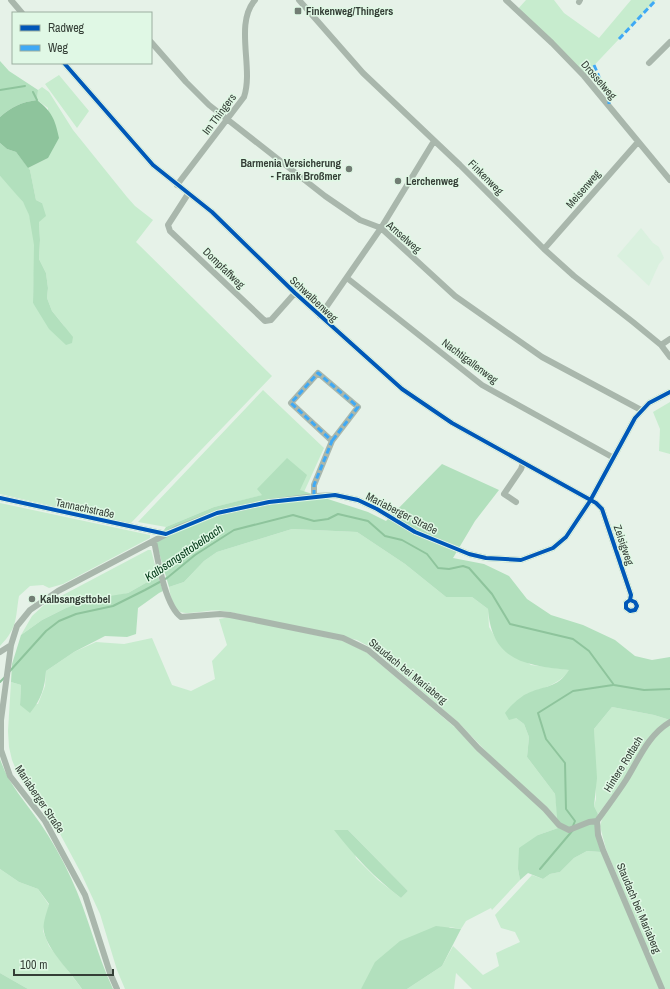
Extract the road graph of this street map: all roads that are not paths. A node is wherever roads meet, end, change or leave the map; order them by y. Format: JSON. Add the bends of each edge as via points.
{"nodes":[{"id":1,"x":11,"y":0,"type":"edge"},
{"id":2,"x":255,"y":0,"type":"edge"},
{"id":3,"x":299,"y":0,"type":"edge"},
{"id":4,"x":506,"y":0,"type":"edge"},
{"id":5,"x":21,"y":12,"type":"edge"},
{"id":6,"x":670,"y":42,"type":"edge"},
{"id":7,"x":152,"y":43,"type":"edge"},
{"id":8,"x":650,"y":63,"type":"dead end"},
{"id":9,"x":65,"y":64,"type":"edge"},
{"id":10,"x":228,"y":119,"type":"junction"},
{"id":11,"x":434,"y":141,"type":"junction"},
{"id":12,"x":638,"y":142,"type":"junction"},
{"id":13,"x":670,"y":180,"type":"edge"},
{"id":14,"x":177,"y":185,"type":"junction"},
{"id":15,"x":188,"y":194,"type":"junction"},
{"id":16,"x":381,"y":228,"type":"junction"},
{"id":17,"x":544,"y":249,"type":"junction"},
{"id":18,"x":347,"y":278,"type":"junction"},
{"id":19,"x":295,"y":293,"type":"junction"},
{"id":20,"x":320,"y":316,"type":"junction"},
{"id":21,"x":670,"y":339,"type":"edge"},
{"id":22,"x":661,"y":345,"type":"junction"},
{"id":23,"x":670,"y":357,"type":"edge"},
{"id":24,"x":670,"y":392,"type":"edge"},
{"id":25,"x":641,"y":410,"type":"junction"},
{"id":26,"x":332,"y":441,"type":"junction"},
{"id":27,"x":612,"y":457,"type":"junction"},
{"id":28,"x":523,"y":463,"type":"junction"},
{"id":29,"x":314,"y":496,"type":"junction"},
{"id":30,"x":0,"y":498,"type":"edge"},
{"id":31,"x":590,"y":501,"type":"junction"},
{"id":32,"x":516,"y":502,"type":"dead end"},
{"id":33,"x":166,"y":534,"type":"junction"},
{"id":34,"x":154,"y":540,"type":"junction"},
{"id":35,"x":630,"y":600,"type":"dead end"},
{"id":36,"x":11,"y":645,"type":"junction"},
{"id":37,"x":0,"y":652,"type":"edge"},
{"id":38,"x":670,"y":722,"type":"edge"},
{"id":39,"x":598,"y":821,"type":"junction"},
{"id":40,"x":589,"y":822,"type":"junction"},
{"id":41,"x":598,"y":835,"type":"junction"},
{"id":42,"x":117,"y":989,"type":"edge"},
{"id":43,"x":662,"y":989,"type":"edge"}],
"edges":[{"from":1,"to":5,"type":"street"},
{"from":2,"to":10,"type":"street","name":"Im Thingers","via":[[248,10],[246,20],[248,86],[244,98]]},
{"from":3,"to":11,"type":"street","name":"Finkenweg","via":[[363,73]]},
{"from":4,"to":12,"type":"street","name":"Drosselweg","via":[[584,76]]},
{"from":6,"to":8,"type":"street"},
{"from":7,"to":10,"type":"street","name":"Amselweg","via":[[209,106]]},
{"from":9,"to":14,"type":"street","name":"Schwalbenweg","via":[[153,165]]},
{"from":10,"to":14,"type":"street","name":"Im Thingers"},
{"from":10,"to":16,"type":"street","name":"Amselweg","via":[[325,196],[360,220]]},
{"from":11,"to":16,"type":"street"},
{"from":11,"to":17,"type":"street","name":"Finkenweg"},
{"from":12,"to":13,"type":"street","name":"Drosselweg"},
{"from":12,"to":17,"type":"street","name":"Meisenweg"},
{"from":14,"to":15,"type":"street","name":"Schwalbenweg"},
{"from":15,"to":19,"type":"street","name":"Schwalbenweg","via":[[212,212]]},
{"from":15,"to":19,"type":"street","name":"Dompfaffweg","via":[[168,225],[170,231],[265,321],[272,320]]},
{"from":16,"to":18,"type":"street"},
{"from":16,"to":25,"type":"street","name":"Amselweg","via":[[455,296],[499,328],[542,357]]},
{"from":17,"to":22,"type":"street","name":"Finkenweg"},
{"from":18,"to":20,"type":"street"},
{"from":18,"to":27,"type":"street","name":"Nachtigallenweg","via":[[482,385]]},
{"from":19,"to":20,"type":"street","name":"Schwalbenweg"},
{"from":20,"to":28,"type":"street","name":"Schwalbenweg","via":[[402,389],[452,423]]},
{"from":21,"to":22,"type":"street"},
{"from":22,"to":23,"type":"street","name":"Finkenweg"},
{"from":24,"to":25,"type":"street","name":"Mariaberger Straße"},
{"from":25,"to":27,"type":"street","name":"Mariaberger Straße"},
{"from":26,"to":26,"type":"street","via":[[291,403],[318,373],[358,407]]},
{"from":26,"to":29,"type":"street","via":[[314,485]]},
{"from":27,"to":31,"type":"street","name":"Mariaberger Straße"},
{"from":28,"to":31,"type":"street","name":"Schwalbenweg"},
{"from":28,"to":32,"type":"street","via":[[504,494]]},
{"from":29,"to":31,"type":"street","name":"Mariaberger Straße","via":[[335,495],[358,500],[415,532],[469,554],[509,560],[521,560],[553,548],[566,537]]},
{"from":29,"to":33,"type":"street","name":"Mariaberger Straße","via":[[217,513]]},
{"from":30,"to":33,"type":"street","name":"Tannachstraße"},
{"from":31,"to":35,"type":"street","name":"Zeisigweg","via":[[602,509],[631,595]]},
{"from":33,"to":34,"type":"street","name":"Mariaberger Straße"},
{"from":34,"to":36,"type":"street","name":"Mariaberger Straße","via":[[40,602],[22,619]]},
{"from":34,"to":40,"type":"street","name":"Staudach bei Mariaberg","via":[[169,603],[181,617],[230,615],[343,638],[368,650],[456,724],[478,748],[546,809],[559,825],[569,830]]},
{"from":36,"to":37,"type":"street"},
{"from":36,"to":42,"type":"street","name":"Mariaberger Straße","via":[[0,741],[4,762],[10,776],[45,821],[75,876],[93,917]]},
{"from":38,"to":39,"type":"street","name":"Hintere Rottach","via":[[659,728],[652,736]]},
{"from":39,"to":40,"type":"street","name":"Staudach bei Mariaberg"},
{"from":39,"to":41,"type":"street","name":"Staudach bei Mariaberg"},
{"from":40,"to":41,"type":"street","name":"Staudach bei Mariaberg"},
{"from":41,"to":43,"type":"street","name":"Staudach bei Mariaberg"}]}
